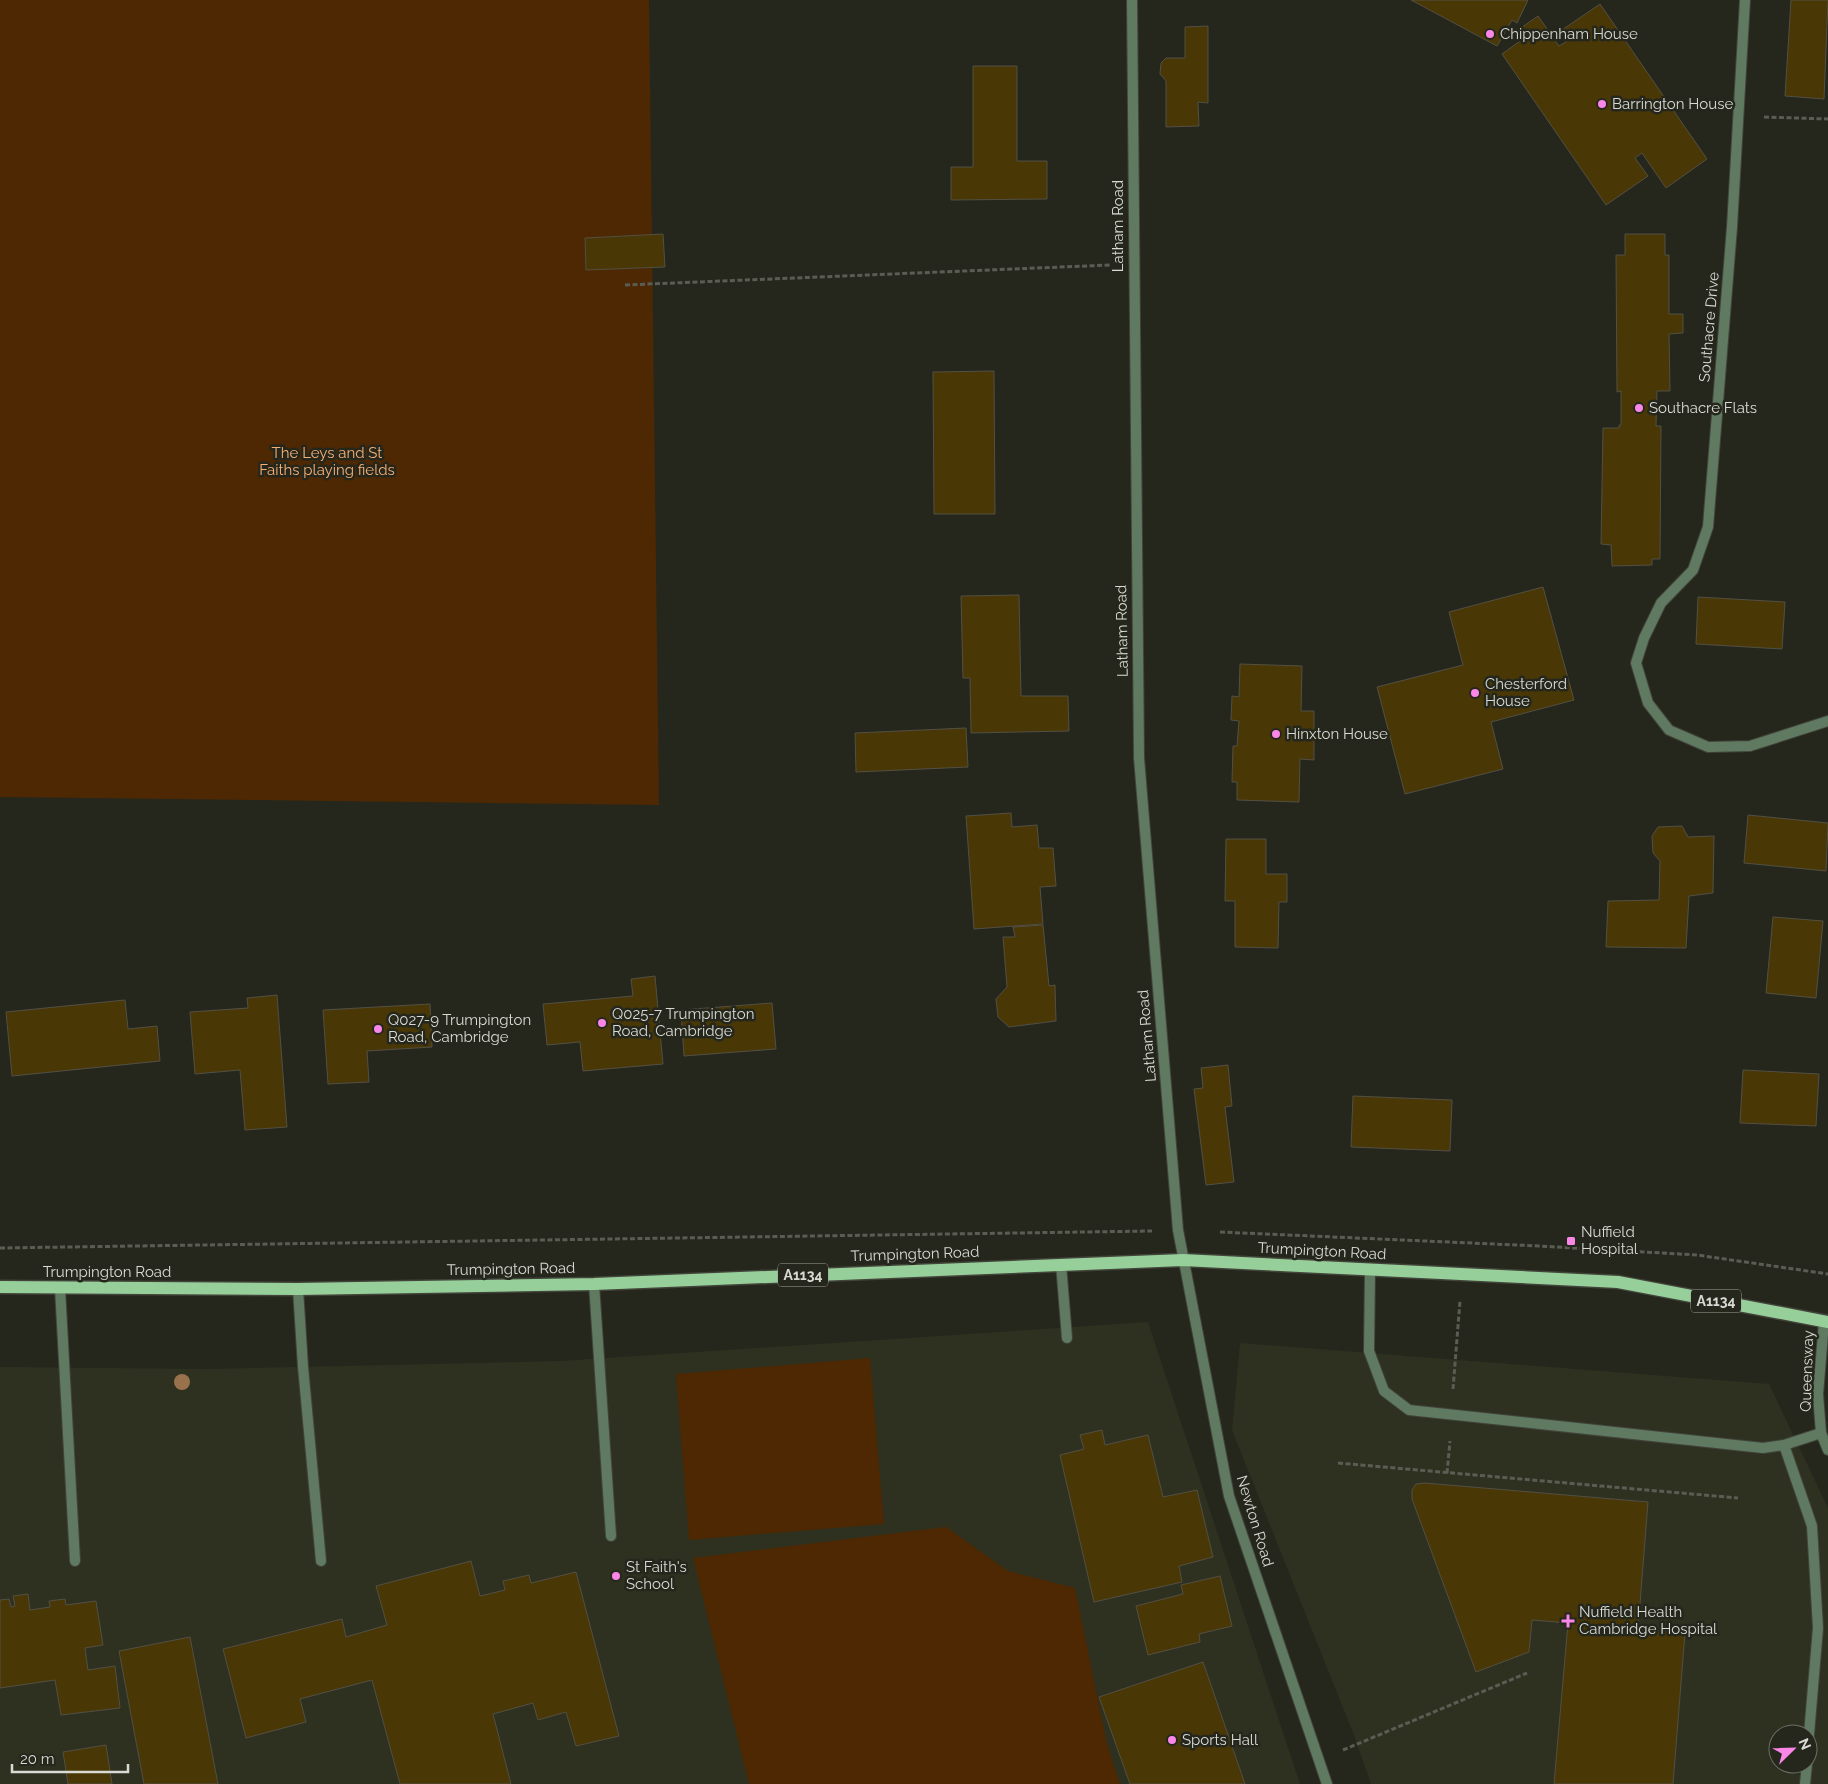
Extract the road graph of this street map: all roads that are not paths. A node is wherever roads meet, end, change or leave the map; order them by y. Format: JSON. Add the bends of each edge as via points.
{"nodes":[{"id":1,"x":1132,"y":0,"type":"edge"},
{"id":2,"x":1745,"y":0,"type":"edge"},
{"id":3,"x":1828,"y":721,"type":"edge"},
{"id":4,"x":1183,"y":1260,"type":"junction"},
{"id":5,"x":1061,"y":1264,"type":"junction"},
{"id":6,"x":1370,"y":1270,"type":"junction"},
{"id":7,"x":594,"y":1284,"type":"junction"},
{"id":8,"x":0,"y":1287,"type":"edge"},
{"id":9,"x":60,"y":1288,"type":"junction"},
{"id":10,"x":298,"y":1289,"type":"junction"},
{"id":11,"x":1826,"y":1322,"type":"edge"},
{"id":12,"x":1067,"y":1338,"type":"dead end"},
{"id":13,"x":1821,"y":1433,"type":"junction"},
{"id":14,"x":1784,"y":1445,"type":"junction"},
{"id":15,"x":1828,"y":1450,"type":"edge"},
{"id":16,"x":611,"y":1536,"type":"dead end"},
{"id":17,"x":321,"y":1561,"type":"dead end"},
{"id":18,"x":75,"y":1562,"type":"dead end"},
{"id":19,"x":1810,"y":1724,"type":"edge"},
{"id":20,"x":1327,"y":1784,"type":"edge"}],
"edges":[{"from":1,"to":4,"type":"street","name":"Latham Road","via":[[1139,758]]},
{"from":2,"to":3,"type":"street","name":"Southacre Drive","via":[[1732,227],[1708,527],[1693,570],[1661,604],[1636,663],[1648,704],[1669,730],[1708,747],[1750,746]]},
{"from":4,"to":5,"type":"main road","name":"Trumpington Road","number":"A1134"},
{"from":4,"to":6,"type":"main road","name":"Trumpington Road","number":"A1134"},
{"from":4,"to":20,"type":"street","name":"Newton Road","via":[[1229,1496]]},
{"from":5,"to":7,"type":"main road","name":"Trumpington Road","number":"A1134"},
{"from":5,"to":12,"type":"street"},
{"from":6,"to":11,"type":"main road","name":"Trumpington Road","number":"A1134","via":[[1618,1282]]},
{"from":6,"to":14,"type":"street","via":[[1369,1351],[1384,1391],[1409,1410],[1763,1448]]},
{"from":7,"to":10,"type":"main road","name":"Trumpington Road","number":"A1134"},
{"from":7,"to":16,"type":"street"},
{"from":8,"to":9,"type":"main road","name":"Trumpington Road","number":"A1134"},
{"from":9,"to":10,"type":"main road","name":"Trumpington Road","number":"A1134"},
{"from":9,"to":18,"type":"street"},
{"from":10,"to":17,"type":"street"},
{"from":11,"to":13,"type":"street","name":"Queensway","via":[[1818,1394]]},
{"from":13,"to":14,"type":"street"},
{"from":13,"to":15,"type":"street","name":"Queensway"},
{"from":14,"to":19,"type":"street","via":[[1812,1526],[1818,1628]]}]}
